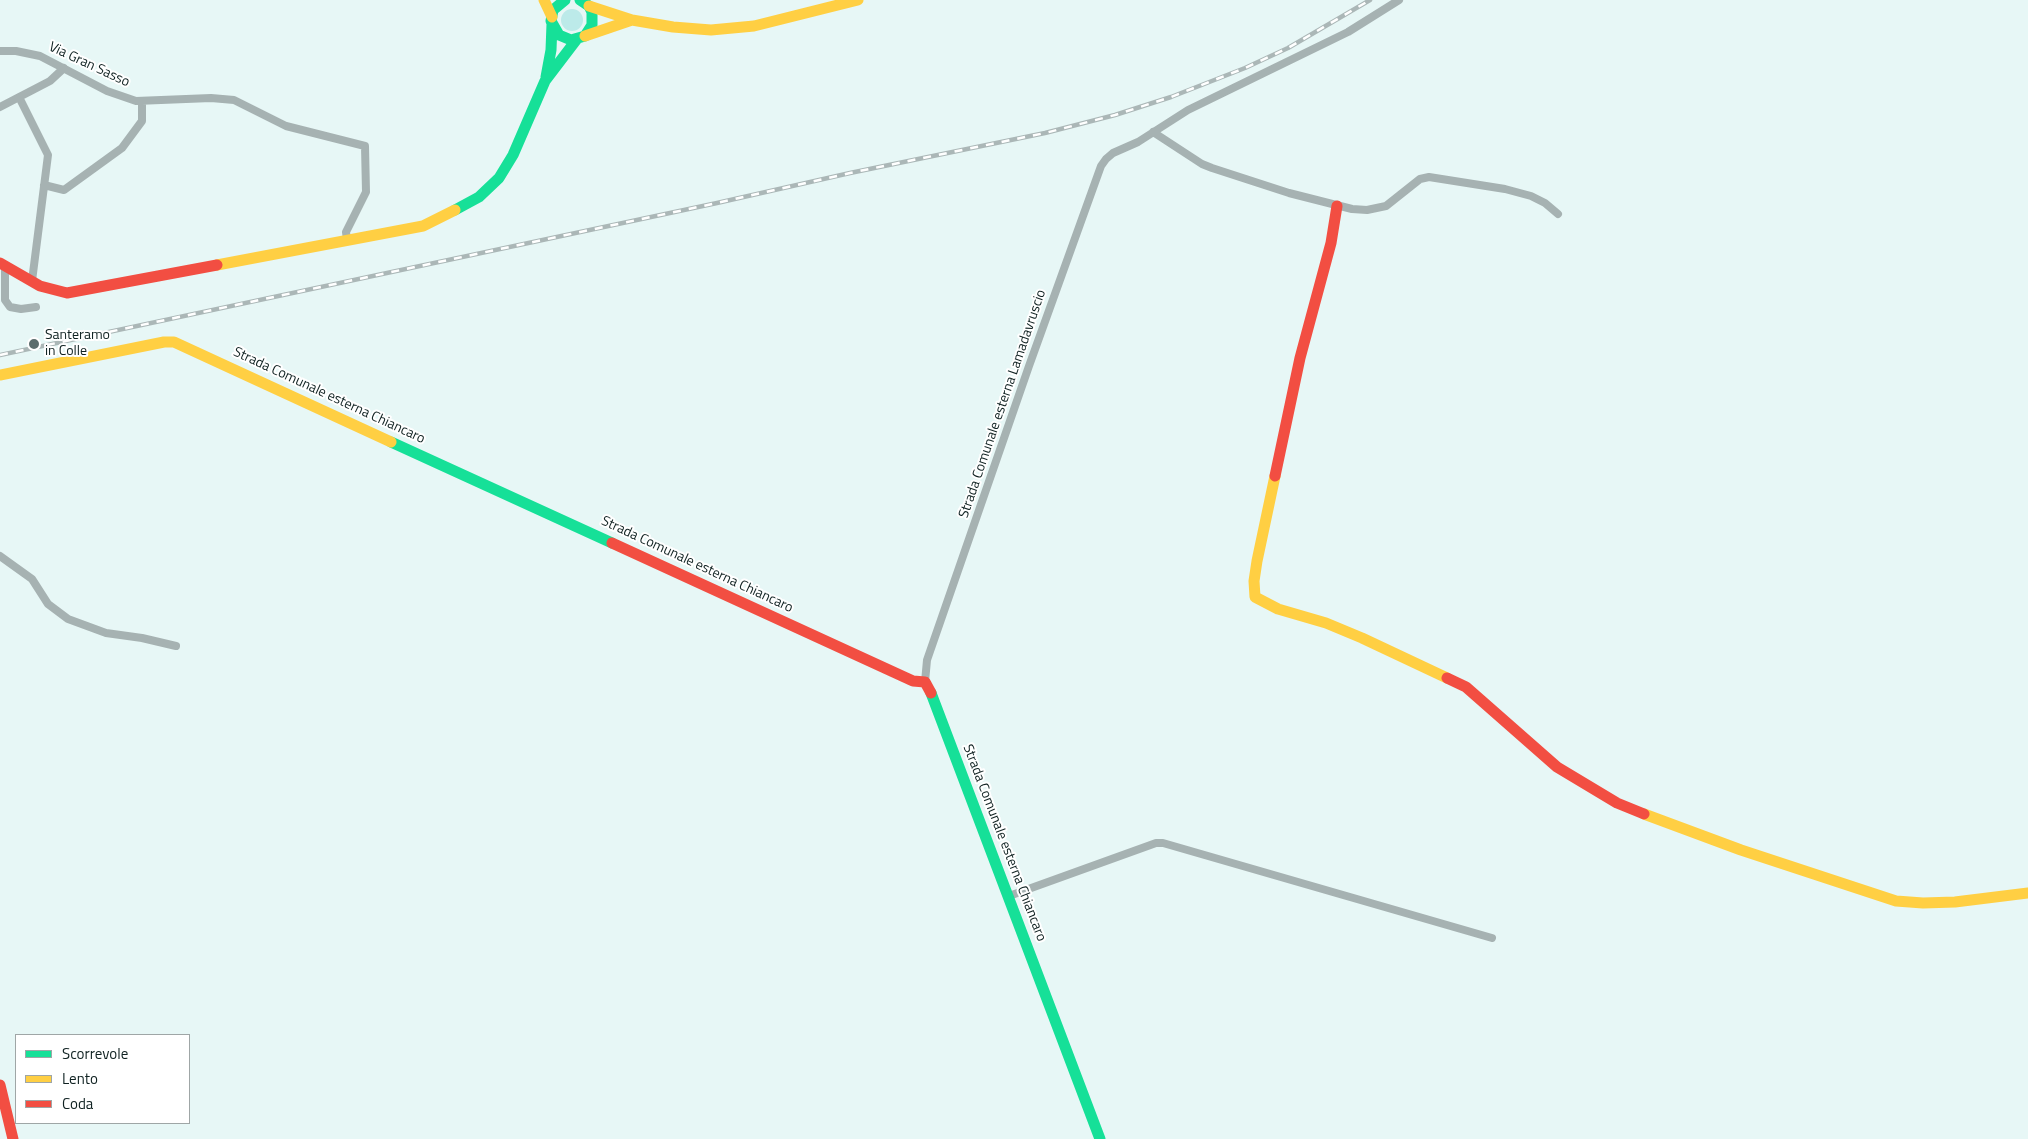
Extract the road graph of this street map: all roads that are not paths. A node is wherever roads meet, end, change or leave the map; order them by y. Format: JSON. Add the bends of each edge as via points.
{"nodes":[{"id":1,"x":544,"y":0,"type":"edge"},
{"id":2,"x":565,"y":0,"type":"edge"},
{"id":3,"x":858,"y":0,"type":"edge"},
{"id":4,"x":1399,"y":0,"type":"edge"},
{"id":5,"x":584,"y":3,"type":"edge"},
{"id":6,"x":632,"y":20,"type":"junction"},
{"id":7,"x":552,"y":21,"type":"junction"},
{"id":8,"x":581,"y":38,"type":"junction"},
{"id":9,"x":0,"y":51,"type":"edge"},
{"id":10,"x":64,"y":68,"type":"junction"},
{"id":11,"x":546,"y":81,"type":"junction"},
{"id":12,"x":0,"y":97,"type":"edge"},
{"id":13,"x":19,"y":98,"type":"junction"},
{"id":14,"x":139,"y":101,"type":"junction"},
{"id":15,"x":2,"y":106,"type":"edge"},
{"id":16,"x":1154,"y":132,"type":"junction"},
{"id":17,"x":44,"y":184,"type":"junction"},
{"id":18,"x":1337,"y":206,"type":"junction"},
{"id":19,"x":1558,"y":214,"type":"dead end"},
{"id":20,"x":347,"y":240,"type":"junction"},
{"id":21,"x":2,"y":261,"type":"edge"},
{"id":22,"x":32,"y":281,"type":"junction"},
{"id":23,"x":36,"y":307,"type":"dead end"},
{"id":24,"x":0,"y":375,"type":"edge"},
{"id":25,"x":0,"y":556,"type":"edge"},
{"id":26,"x":176,"y":646,"type":"dead end"},
{"id":27,"x":925,"y":682,"type":"junction"},
{"id":28,"x":2028,"y":893,"type":"edge"},
{"id":29,"x":1009,"y":896,"type":"junction"},
{"id":30,"x":1492,"y":938,"type":"dead end"},
{"id":31,"x":0,"y":1085,"type":"edge"},
{"id":32,"x":13,"y":1139,"type":"edge"},
{"id":33,"x":1100,"y":1139,"type":"edge"}],
"edges":[{"from":1,"to":7,"type":"street"},
{"from":2,"to":7,"type":"street","via":[[557,5]]},
{"from":3,"to":6,"type":"street","via":[[727,30],[685,29]]},
{"from":4,"to":16,"type":"street","name":"Strada Comunale esterna Lamadavruscio","via":[[1348,32],[1188,110]]},
{"from":5,"to":6,"type":"street"},
{"from":5,"to":8,"type":"street","via":[[593,18],[592,25]]},
{"from":6,"to":8,"type":"street"},
{"from":7,"to":8,"type":"street","via":[[559,36],[571,40]]},
{"from":7,"to":11,"type":"street"},
{"from":8,"to":11,"type":"street","via":[[558,62]]},
{"from":9,"to":10,"type":"street","name":"Via Gran Sasso","via":[[16,50],[40,56]]},
{"from":10,"to":13,"type":"street","via":[[50,81]]},
{"from":10,"to":14,"type":"street","name":"Via Gran Sasso","via":[[107,91]]},
{"from":11,"to":20,"type":"street","via":[[508,167],[485,192],[454,213],[423,226]]},
{"from":12,"to":15,"type":"street"},
{"from":13,"to":15,"type":"street"},
{"from":13,"to":17,"type":"street","via":[[48,155]]},
{"from":14,"to":17,"type":"street","via":[[142,121],[122,148],[64,190]]},
{"from":14,"to":20,"type":"street","via":[[234,100],[286,126],[364,146],[366,192],[346,232]]},
{"from":16,"to":18,"type":"street","via":[[1207,166]]},
{"from":16,"to":27,"type":"street","name":"Strada Comunale esterna Lamadavruscio","via":[[1113,153],[1101,166],[927,660]]},
{"from":17,"to":22,"type":"street"},
{"from":18,"to":19,"type":"street","via":[[1367,210],[1386,206],[1420,179],[1429,177],[1531,196]]},
{"from":18,"to":28,"type":"street","via":[[1329,251],[1300,358],[1257,561],[1254,590],[1258,600],[1338,628],[1466,686],[1557,767],[1617,803],[1678,827],[1896,900],[1955,902]]},
{"from":20,"to":22,"type":"street","via":[[78,292],[67,293]]},
{"from":21,"to":22,"type":"street"},
{"from":21,"to":23,"type":"street","via":[[5,300],[10,307]]},
{"from":24,"to":27,"type":"street","name":"Strada Comunale esterna Chiancaro","via":[[174,342],[904,677]]},
{"from":25,"to":26,"type":"street","via":[[32,579],[48,604],[68,619],[106,633]]},
{"from":27,"to":29,"type":"street","name":"Strada Comunale esterna Chiancaro"},
{"from":29,"to":30,"type":"street","via":[[1163,843]]},
{"from":29,"to":33,"type":"street","name":"Strada Comunale esterna Chiancaro"},
{"from":31,"to":32,"type":"street"}]}
